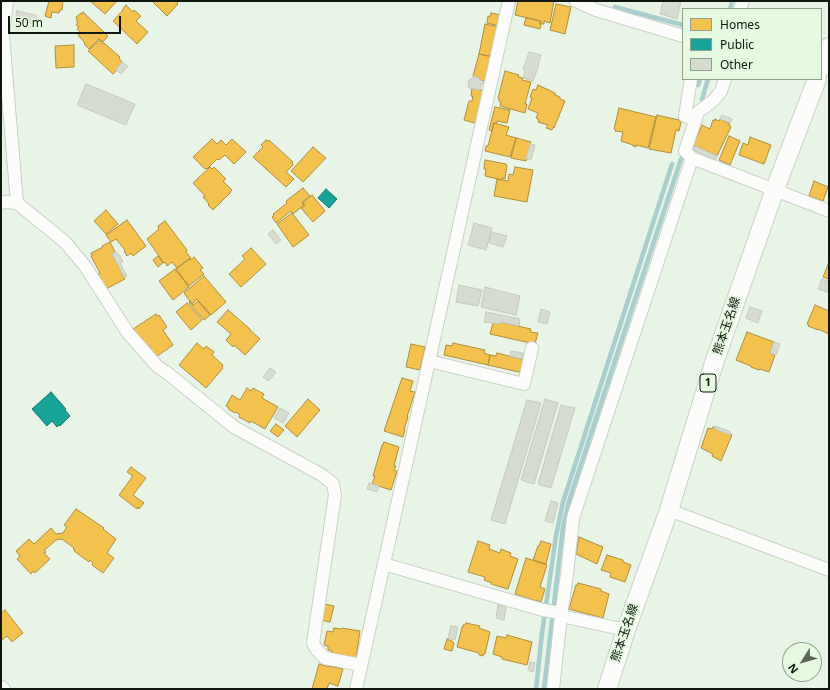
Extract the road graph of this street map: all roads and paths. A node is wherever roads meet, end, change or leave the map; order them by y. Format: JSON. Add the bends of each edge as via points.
{"nodes":[{"id":1,"x":7,"y":1,"type":"edge"},
{"id":2,"x":509,"y":1,"type":"edge"},
{"id":3,"x":576,"y":1,"type":"edge"},
{"id":4,"x":682,"y":36,"type":"edge"},
{"id":5,"x":829,"y":47,"type":"edge"},
{"id":6,"x":822,"y":65,"type":"edge"},
{"id":7,"x":692,"y":80,"type":"edge"},
{"id":8,"x":725,"y":80,"type":"edge"},
{"id":9,"x":817,"y":80,"type":"edge"},
{"id":10,"x":696,"y":120,"type":"junction"},
{"id":11,"x":692,"y":158,"type":"junction"},
{"id":12,"x":775,"y":189,"type":"junction"},
{"id":13,"x":1,"y":203,"type":"edge"},
{"id":14,"x":16,"y":203,"type":"junction"},
{"id":15,"x":829,"y":211,"type":"edge"},
{"id":16,"x":532,"y":348,"type":"dead end"},
{"id":17,"x":429,"y":361,"type":"junction"},
{"id":18,"x":669,"y":510,"type":"junction"},
{"id":19,"x":384,"y":564,"type":"junction"},
{"id":20,"x":829,"y":570,"type":"edge"},
{"id":21,"x":560,"y":614,"type":"junction"},
{"id":22,"x":626,"y":630,"type":"junction"},
{"id":23,"x":361,"y":665,"type":"junction"},
{"id":24,"x":1,"y":687,"type":"edge"},
{"id":25,"x":4,"y":689,"type":"edge"},
{"id":26,"x":356,"y":689,"type":"edge"},
{"id":27,"x":553,"y":689,"type":"edge"},
{"id":28,"x":607,"y":689,"type":"edge"}],
"edges":[{"from":1,"to":14,"type":"street","via":[[2,36]]},
{"from":2,"to":17,"type":"street"},
{"from":3,"to":4,"type":"street","via":[[596,10]]},
{"from":5,"to":6,"type":"main road"},
{"from":7,"to":10,"type":"street","via":[[684,116]]},
{"from":8,"to":10,"type":"street","via":[[721,91],[698,112]]},
{"from":9,"to":12,"type":"main road","name":"熊本玉名線","number":"1"},
{"from":10,"to":11,"type":"street","via":[[685,151]]},
{"from":11,"to":12,"type":"street"},
{"from":11,"to":21,"type":"street","via":[[573,518]]},
{"from":12,"to":15,"type":"street"},
{"from":12,"to":18,"type":"main road","name":"熊本玉名線","number":"1","via":[[715,360]]},
{"from":13,"to":14,"type":"street"},
{"from":14,"to":23,"type":"street","via":[[64,242],[85,266],[128,333],[158,367],[234,427],[322,475],[333,484],[335,495],[313,643],[316,650],[325,658]]},
{"from":16,"to":17,"type":"street","via":[[524,384]]},
{"from":17,"to":19,"type":"street"},
{"from":18,"to":20,"type":"street"},
{"from":18,"to":22,"type":"main road","name":"熊本玉名線","number":"1"},
{"from":19,"to":21,"type":"street"},
{"from":19,"to":23,"type":"street"},
{"from":21,"to":22,"type":"street"},
{"from":21,"to":27,"type":"street"},
{"from":22,"to":28,"type":"main road","name":"熊本玉名線","number":"1"},
{"from":23,"to":26,"type":"street"},
{"from":24,"to":25,"type":"street"}]}
